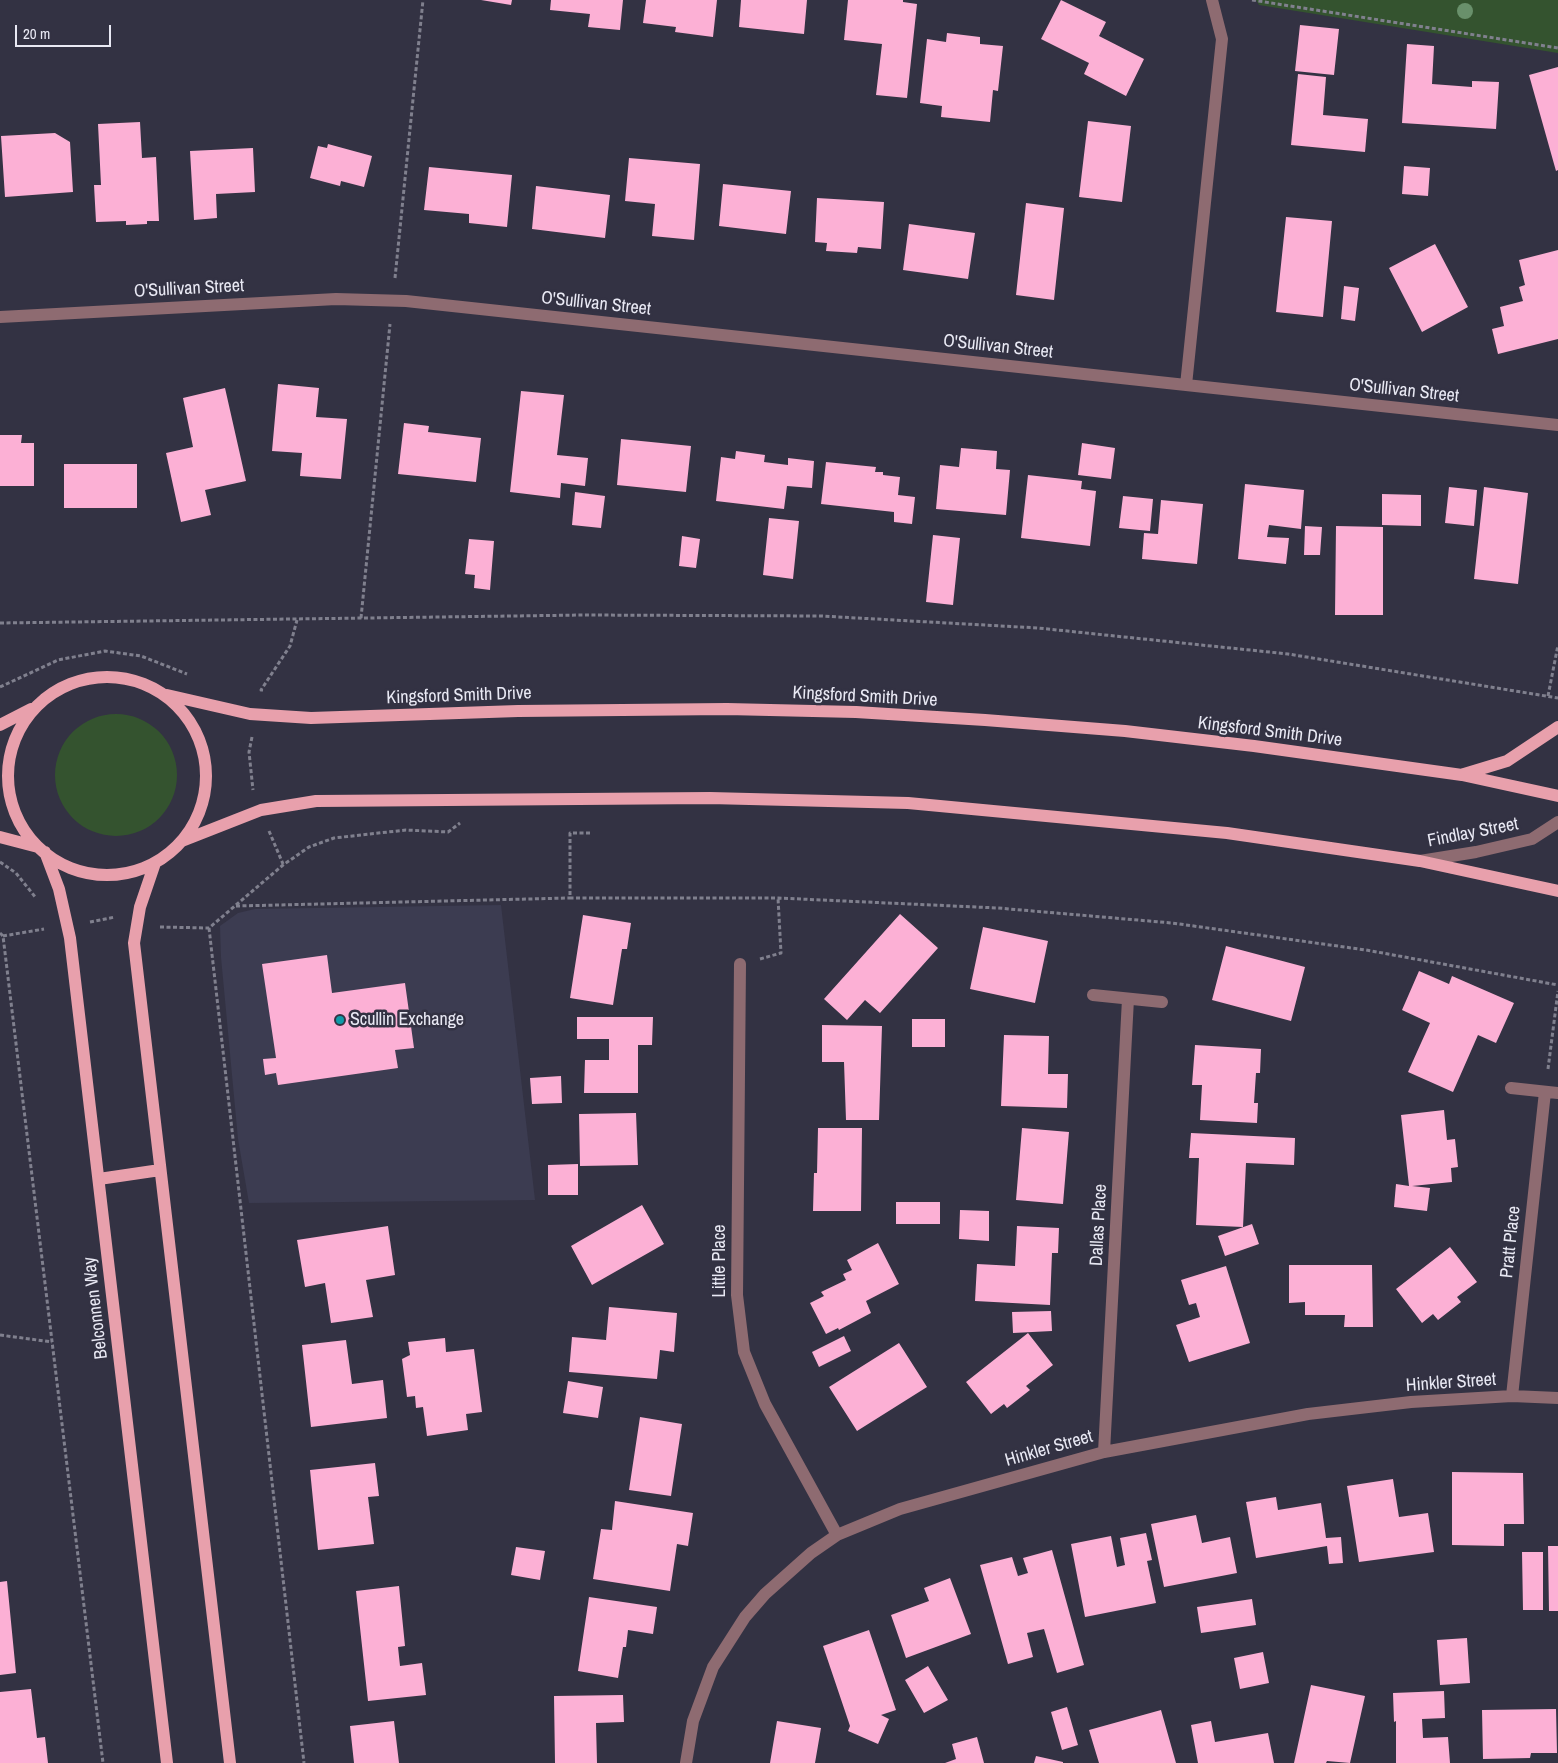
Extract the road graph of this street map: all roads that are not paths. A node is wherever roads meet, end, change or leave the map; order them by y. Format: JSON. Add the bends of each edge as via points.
{"nodes":[{"id":1,"x":1212,"y":0,"type":"edge"},
{"id":2,"x":0,"y":317,"type":"edge"},
{"id":3,"x":1186,"y":385,"type":"junction"},
{"id":4,"x":1558,"y":425,"type":"edge"},
{"id":5,"x":167,"y":695,"type":"junction"},
{"id":6,"x":35,"y":707,"type":"junction"},
{"id":7,"x":0,"y":726,"type":"edge"},
{"id":8,"x":1558,"y":727,"type":"edge"},
{"id":9,"x":1462,"y":775,"type":"junction"},
{"id":10,"x":1558,"y":796,"type":"edge"},
{"id":11,"x":1558,"y":822,"type":"edge"},
{"id":12,"x":0,"y":837,"type":"edge"},
{"id":13,"x":182,"y":841,"type":"junction"},
{"id":14,"x":42,"y":850,"type":"junction"},
{"id":15,"x":1420,"y":861,"type":"junction"},
{"id":16,"x":155,"y":863,"type":"junction"},
{"id":17,"x":1558,"y":891,"type":"edge"},
{"id":18,"x":740,"y":964,"type":"road end"},
{"id":19,"x":1093,"y":995,"type":"dead end"},
{"id":20,"x":1128,"y":999,"type":"junction"},
{"id":21,"x":1162,"y":1002,"type":"dead end"},
{"id":22,"x":1511,"y":1088,"type":"dead end"},
{"id":23,"x":1544,"y":1092,"type":"junction"},
{"id":24,"x":1558,"y":1093,"type":"edge"},
{"id":25,"x":160,"y":1170,"type":"junction"},
{"id":26,"x":98,"y":1179,"type":"junction"},
{"id":27,"x":1512,"y":1396,"type":"junction"},
{"id":28,"x":1558,"y":1398,"type":"edge"},
{"id":29,"x":1104,"y":1452,"type":"junction"},
{"id":30,"x":837,"y":1535,"type":"junction"},
{"id":31,"x":168,"y":1763,"type":"edge"},
{"id":32,"x":230,"y":1763,"type":"edge"},
{"id":33,"x":686,"y":1763,"type":"edge"}],
"edges":[{"from":1,"to":3,"type":"street","via":[[1222,39]]},
{"from":2,"to":3,"type":"street","name":"O'Sullivan Street","via":[[336,299],[393,301]]},
{"from":3,"to":4,"type":"street","name":"O'Sullivan Street"},
{"from":5,"to":6,"type":"main road","via":[[140,681],[102,677],[66,686]]},
{"from":5,"to":9,"type":"main road","name":"Kingsford Smith Drive","via":[[250,714],[311,718],[707,709],[876,714],[1126,731]]},
{"from":5,"to":13,"type":"main road","via":[[186,714],[196,731],[206,768],[202,807]]},
{"from":6,"to":7,"type":"main road"},
{"from":6,"to":14,"type":"main road","via":[[16,736],[8,778],[18,819]]},
{"from":8,"to":9,"type":"main road","via":[[1507,761]]},
{"from":9,"to":10,"type":"main road","name":"Kingsford Smith Drive"},
{"from":11,"to":15,"type":"street","name":"Findlay Street","via":[[1532,839]]},
{"from":12,"to":14,"type":"main road"},
{"from":13,"to":15,"type":"main road","via":[[260,810],[316,801],[710,798],[908,803],[1227,833]]},
{"from":13,"to":16,"type":"main road"},
{"from":14,"to":16,"type":"main road","via":[[79,871],[98,874],[118,874]]},
{"from":14,"to":26,"type":"main road","name":"Belconnen Way","via":[[59,888],[67,925]]},
{"from":15,"to":17,"type":"main road"},
{"from":16,"to":25,"type":"main road","via":[[140,907],[134,944]]},
{"from":18,"to":30,"type":"street","name":"Little Place","via":[[737,1295],[744,1352],[764,1404]]},
{"from":19,"to":20,"type":"street"},
{"from":20,"to":21,"type":"street"},
{"from":20,"to":29,"type":"street","name":"Dallas Place"},
{"from":22,"to":23,"type":"street"},
{"from":23,"to":24,"type":"street"},
{"from":23,"to":27,"type":"street","name":"Pratt Place"},
{"from":25,"to":26,"type":"main road"},
{"from":25,"to":32,"type":"main road"},
{"from":26,"to":31,"type":"main road","name":"Belconnen Way"},
{"from":27,"to":28,"type":"street","name":"Hinkler Street"},
{"from":27,"to":29,"type":"street","name":"Hinkler Street","via":[[1410,1402],[1308,1414]]},
{"from":29,"to":30,"type":"street","name":"Hinkler Street","via":[[900,1509]]},
{"from":30,"to":33,"type":"street","name":"Hinkler Street","via":[[811,1553],[745,1617],[713,1667],[693,1721]]}]}
